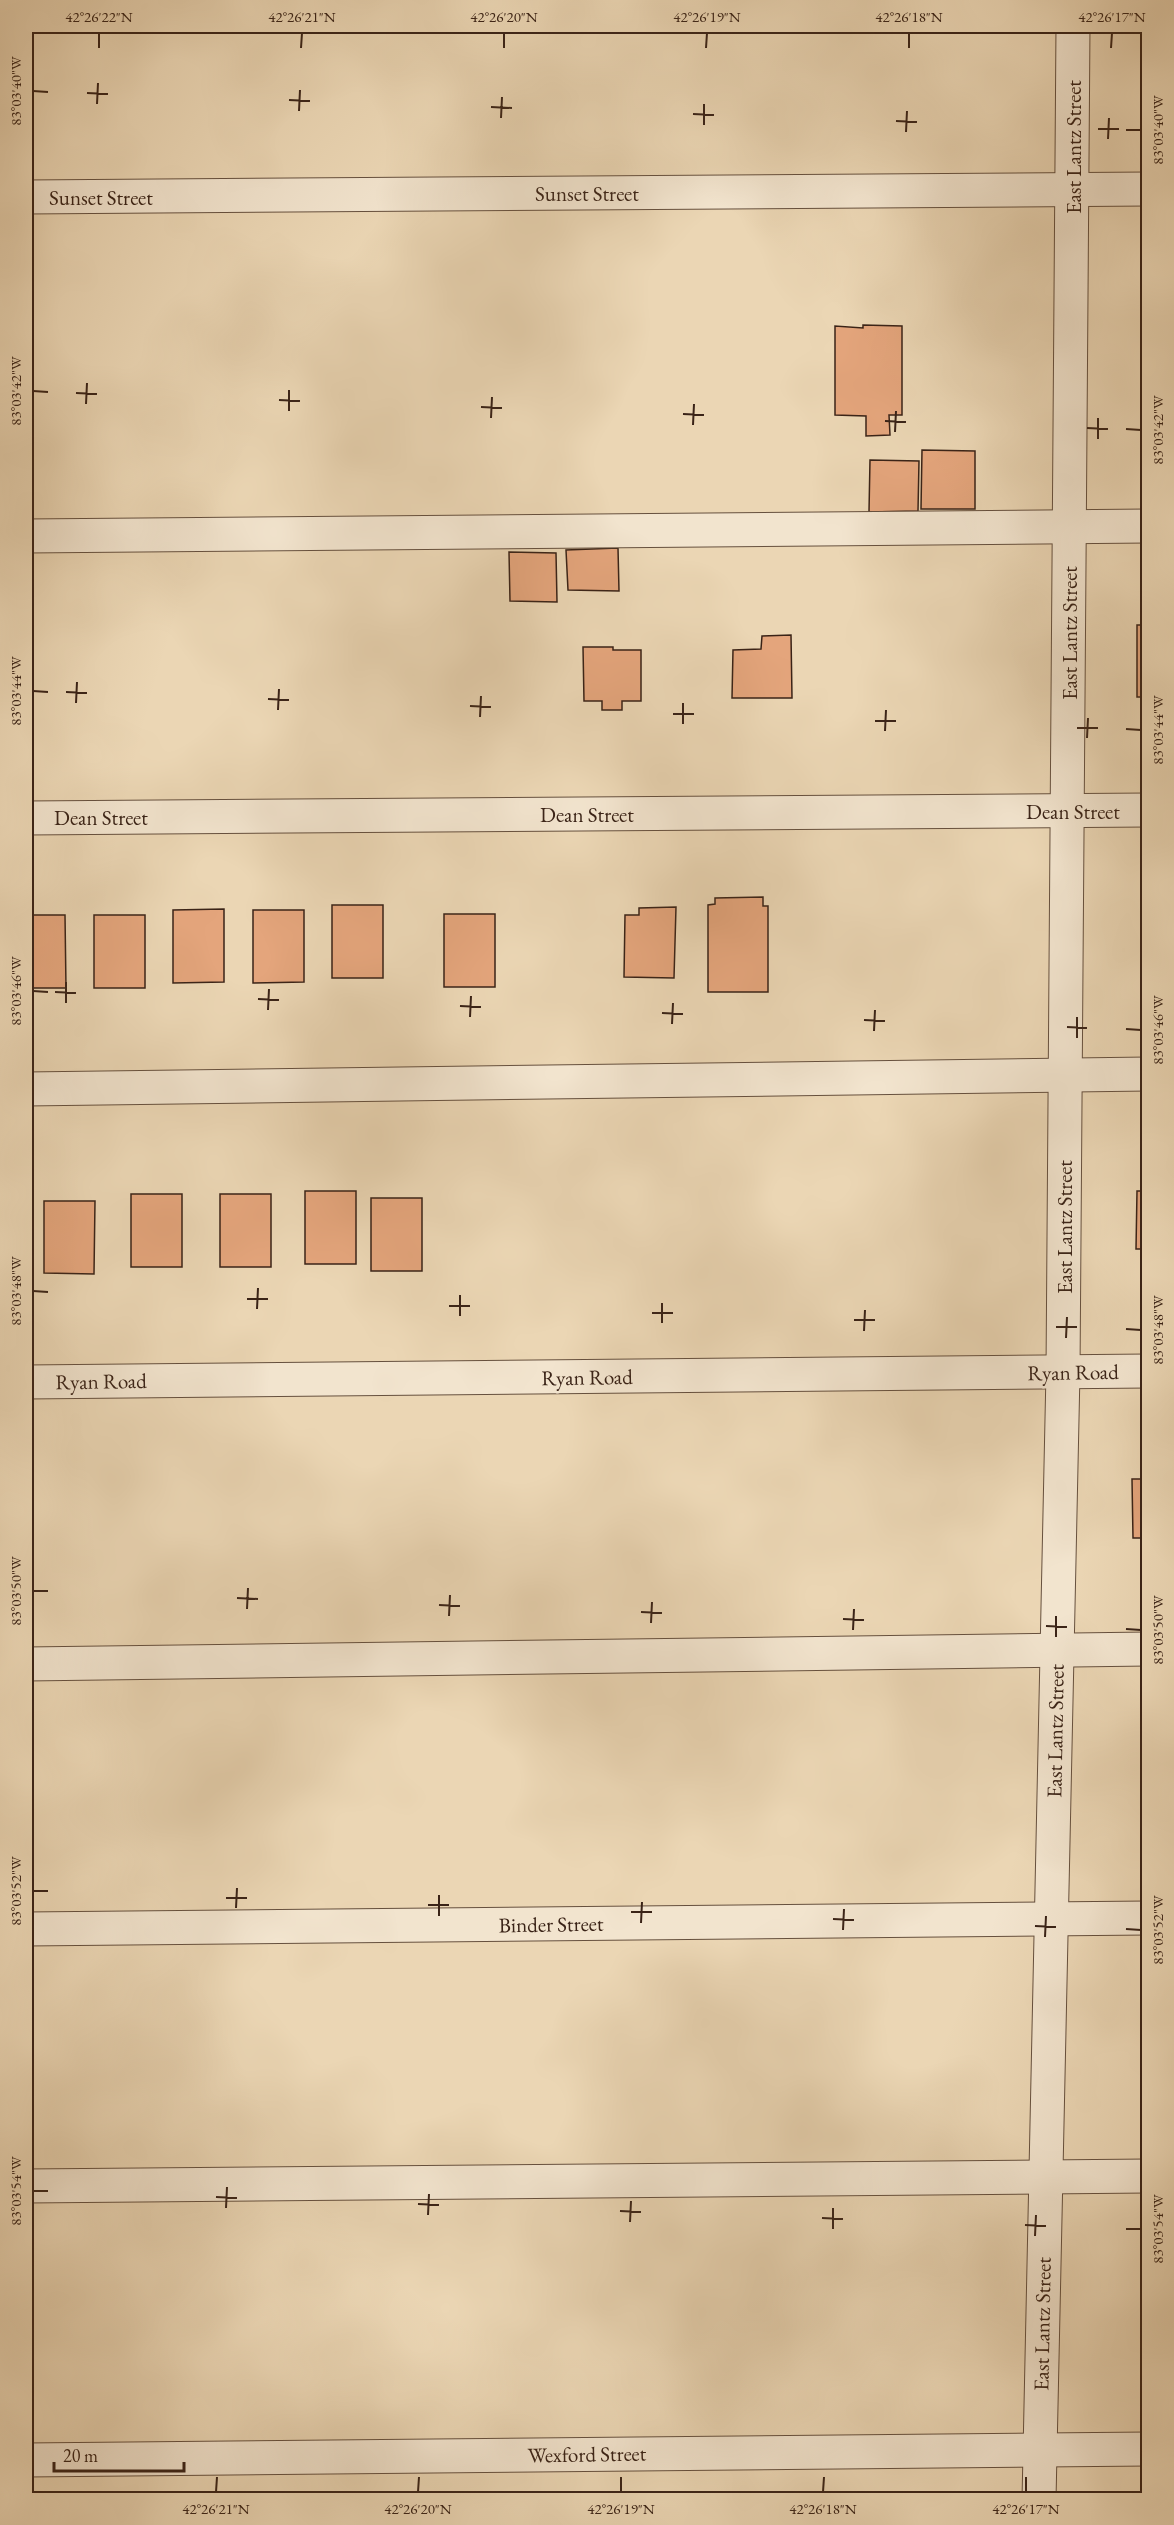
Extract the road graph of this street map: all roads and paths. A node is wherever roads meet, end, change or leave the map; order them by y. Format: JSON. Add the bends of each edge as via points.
{"nodes":[{"id":1,"x":1073,"y":26,"type":"edge"},
{"id":2,"x":1149,"y":189,"type":"edge"},
{"id":3,"x":1072,"y":190,"type":"junction"},
{"id":4,"x":26,"y":197,"type":"edge"},
{"id":5,"x":1149,"y":526,"type":"edge"},
{"id":6,"x":1070,"y":527,"type":"junction"},
{"id":7,"x":26,"y":536,"type":"edge"},
{"id":8,"x":1149,"y":810,"type":"edge"},
{"id":9,"x":1068,"y":811,"type":"junction"},
{"id":10,"x":26,"y":818,"type":"edge"},
{"id":11,"x":1149,"y":1074,"type":"edge"},
{"id":12,"x":1066,"y":1075,"type":"junction"},
{"id":13,"x":26,"y":1089,"type":"edge"},
{"id":14,"x":1149,"y":1371,"type":"edge"},
{"id":15,"x":1063,"y":1372,"type":"junction"},
{"id":16,"x":26,"y":1382,"type":"edge"},
{"id":17,"x":1149,"y":1649,"type":"edge"},
{"id":18,"x":1057,"y":1650,"type":"junction"},
{"id":19,"x":26,"y":1664,"type":"edge"},
{"id":20,"x":1149,"y":1918,"type":"edge"},
{"id":21,"x":1051,"y":1919,"type":"junction"},
{"id":22,"x":26,"y":1929,"type":"edge"},
{"id":23,"x":1149,"y":2176,"type":"edge"},
{"id":24,"x":1045,"y":2178,"type":"junction"},
{"id":25,"x":26,"y":2186,"type":"edge"},
{"id":26,"x":1149,"y":2449,"type":"edge"},
{"id":27,"x":1039,"y":2450,"type":"junction"},
{"id":28,"x":26,"y":2460,"type":"edge"},
{"id":29,"x":1039,"y":2499,"type":"edge"}],
"edges":[{"from":1,"to":3,"type":"street","name":"East Lantz Street"},
{"from":2,"to":3,"type":"street","name":"Sunset Street"},
{"from":3,"to":4,"type":"street","name":"Sunset Street"},
{"from":3,"to":6,"type":"street","name":"East Lantz Street"},
{"from":5,"to":6,"type":"street"},
{"from":6,"to":7,"type":"street"},
{"from":6,"to":9,"type":"street","name":"East Lantz Street"},
{"from":8,"to":9,"type":"street","name":"Dean Street"},
{"from":9,"to":10,"type":"street","name":"Dean Street"},
{"from":9,"to":12,"type":"street","name":"East Lantz Street"},
{"from":11,"to":12,"type":"street"},
{"from":12,"to":13,"type":"street"},
{"from":12,"to":15,"type":"street","name":"East Lantz Street"},
{"from":14,"to":15,"type":"street","name":"Ryan Road"},
{"from":15,"to":16,"type":"street","name":"Ryan Road"},
{"from":15,"to":18,"type":"street","name":"East Lantz Street"},
{"from":17,"to":18,"type":"street"},
{"from":18,"to":19,"type":"street"},
{"from":18,"to":21,"type":"street","name":"East Lantz Street"},
{"from":20,"to":21,"type":"street","name":"Binder Street"},
{"from":21,"to":22,"type":"street","name":"Binder Street"},
{"from":21,"to":24,"type":"street","name":"East Lantz Street"},
{"from":23,"to":24,"type":"street"},
{"from":24,"to":25,"type":"street"},
{"from":24,"to":27,"type":"street","name":"East Lantz Street"},
{"from":26,"to":27,"type":"street","name":"Wexford Street"},
{"from":27,"to":28,"type":"street","name":"Wexford Street"},
{"from":27,"to":29,"type":"street","name":"East Lantz Street"}]}
